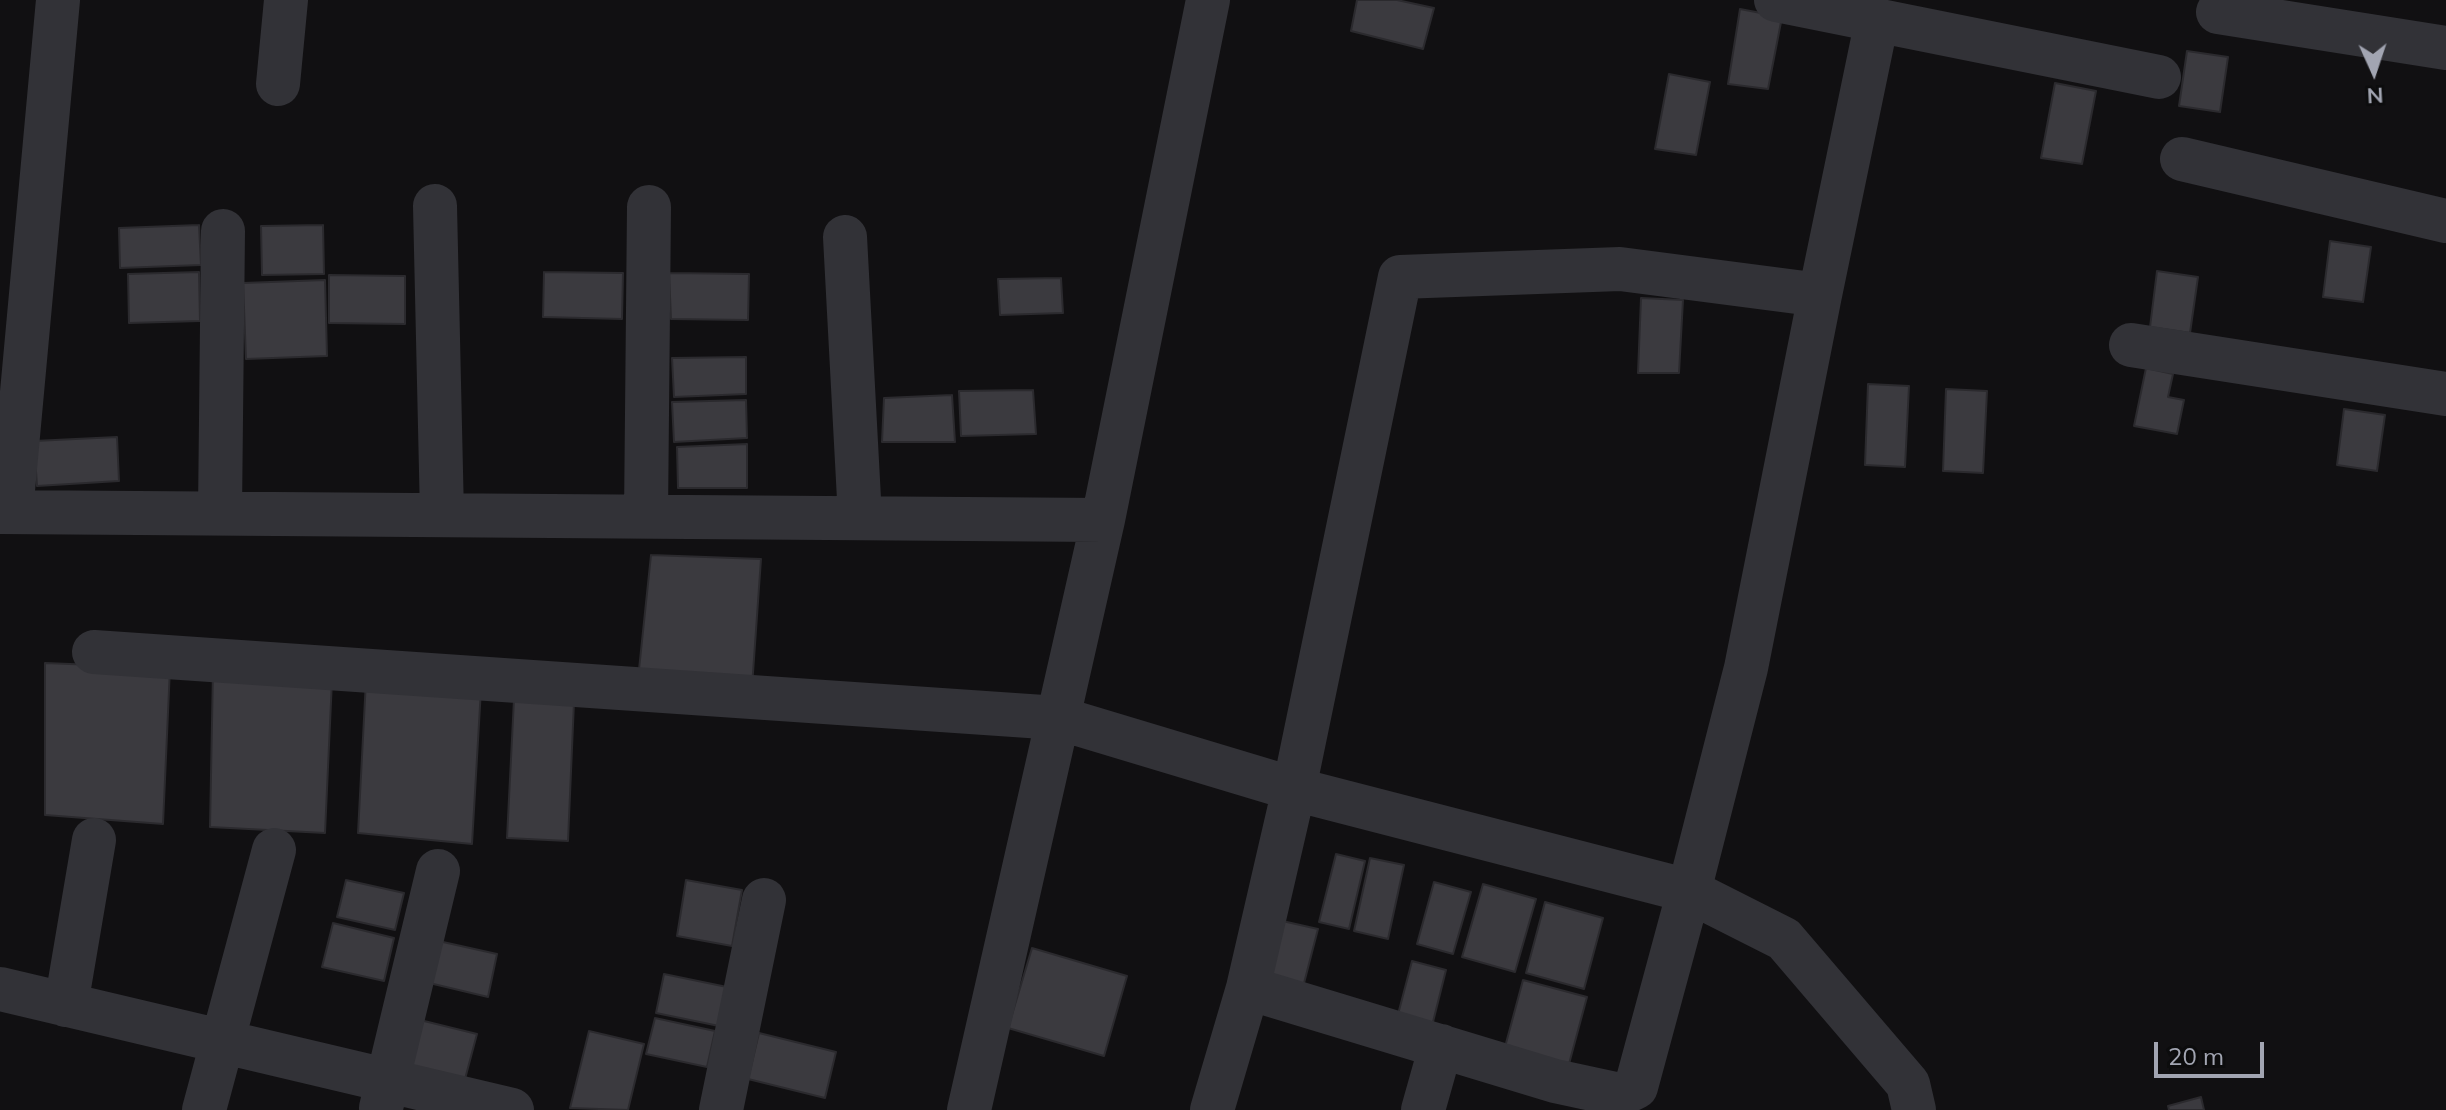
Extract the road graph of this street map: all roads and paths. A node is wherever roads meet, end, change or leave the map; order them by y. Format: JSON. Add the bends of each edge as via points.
{"nodes":[{"id":1,"x":58,"y":0,"type":"edge"},
{"id":2,"x":286,"y":0,"type":"edge"},
{"id":3,"x":1208,"y":0,"type":"edge"},
{"id":4,"x":1776,"y":0,"type":"edge"},
{"id":5,"x":2218,"y":12,"type":"dead end"},
{"id":6,"x":1877,"y":20,"type":"junction"},
{"id":7,"x":2446,"y":48,"type":"edge"},
{"id":8,"x":2159,"y":77,"type":"dead end"},
{"id":9,"x":278,"y":84,"type":"dead end"},
{"id":10,"x":2182,"y":159,"type":"dead end"},
{"id":11,"x":435,"y":206,"type":"dead end"},
{"id":12,"x":649,"y":207,"type":"dead end"},
{"id":13,"x":2446,"y":221,"type":"edge"},
{"id":14,"x":223,"y":231,"type":"dead end"},
{"id":15,"x":845,"y":237,"type":"dead end"},
{"id":16,"x":1820,"y":295,"type":"junction"},
{"id":17,"x":2131,"y":345,"type":"dead end"},
{"id":18,"x":2446,"y":394,"type":"edge"},
{"id":19,"x":6,"y":512,"type":"edge"},
{"id":20,"x":220,"y":512,"type":"junction"},
{"id":21,"x":442,"y":515,"type":"junction"},
{"id":22,"x":646,"y":516,"type":"junction"},
{"id":23,"x":860,"y":518,"type":"junction"},
{"id":24,"x":1103,"y":520,"type":"junction"},
{"id":25,"x":94,"y":652,"type":"dead end"},
{"id":26,"x":1058,"y":718,"type":"junction"},
{"id":27,"x":1294,"y":789,"type":"junction"},
{"id":28,"x":94,"y":840,"type":"dead end"},
{"id":29,"x":274,"y":850,"type":"dead end"},
{"id":30,"x":438,"y":871,"type":"dead end"},
{"id":31,"x":1689,"y":891,"type":"junction"},
{"id":32,"x":764,"y":900,"type":"dead end"},
{"id":33,"x":1248,"y":988,"type":"junction"},
{"id":34,"x":0,"y":989,"type":"edge"},
{"id":35,"x":66,"y":1005,"type":"junction"},
{"id":36,"x":223,"y":1042,"type":"junction"},
{"id":37,"x":1441,"y":1046,"type":"junction"},
{"id":38,"x":384,"y":1095,"type":"edge"},
{"id":39,"x":1618,"y":1103,"type":"edge"},
{"id":40,"x":204,"y":1110,"type":"edge"},
{"id":41,"x":512,"y":1110,"type":"edge"},
{"id":42,"x":721,"y":1110,"type":"edge"},
{"id":43,"x":969,"y":1110,"type":"edge"},
{"id":44,"x":1212,"y":1110,"type":"edge"},
{"id":45,"x":1423,"y":1110,"type":"edge"},
{"id":46,"x":1914,"y":1110,"type":"edge"}],
"edges":[{"from":1,"to":19,"type":"street"},
{"from":2,"to":9,"type":"street"},
{"from":3,"to":24,"type":"street"},
{"from":4,"to":6,"type":"street"},
{"from":5,"to":7,"type":"street"},
{"from":6,"to":8,"type":"street"},
{"from":6,"to":16,"type":"street"},
{"from":10,"to":13,"type":"street"},
{"from":11,"to":21,"type":"street"},
{"from":12,"to":22,"type":"street"},
{"from":14,"to":20,"type":"street"},
{"from":15,"to":23,"type":"street"},
{"from":16,"to":27,"type":"street","via":[[1620,269],[1400,277]]},
{"from":16,"to":31,"type":"street","via":[[1746,668]]},
{"from":17,"to":18,"type":"street"},
{"from":19,"to":20,"type":"street"},
{"from":20,"to":21,"type":"street"},
{"from":21,"to":22,"type":"street"},
{"from":22,"to":23,"type":"street"},
{"from":23,"to":24,"type":"street"},
{"from":24,"to":26,"type":"street"},
{"from":25,"to":26,"type":"street"},
{"from":26,"to":27,"type":"street"},
{"from":26,"to":43,"type":"street"},
{"from":27,"to":31,"type":"street"},
{"from":27,"to":33,"type":"street"},
{"from":28,"to":35,"type":"street"},
{"from":29,"to":36,"type":"street"},
{"from":30,"to":38,"type":"street"},
{"from":31,"to":39,"type":"street","via":[[1636,1087]]},
{"from":31,"to":46,"type":"street","via":[[1784,939],[1908,1084]]},
{"from":32,"to":42,"type":"street"},
{"from":33,"to":37,"type":"street"},
{"from":33,"to":44,"type":"street"},
{"from":34,"to":35,"type":"street"},
{"from":35,"to":36,"type":"street"},
{"from":36,"to":38,"type":"street"},
{"from":36,"to":40,"type":"street"},
{"from":37,"to":39,"type":"street"},
{"from":37,"to":45,"type":"street"},
{"from":38,"to":41,"type":"street"}]}
